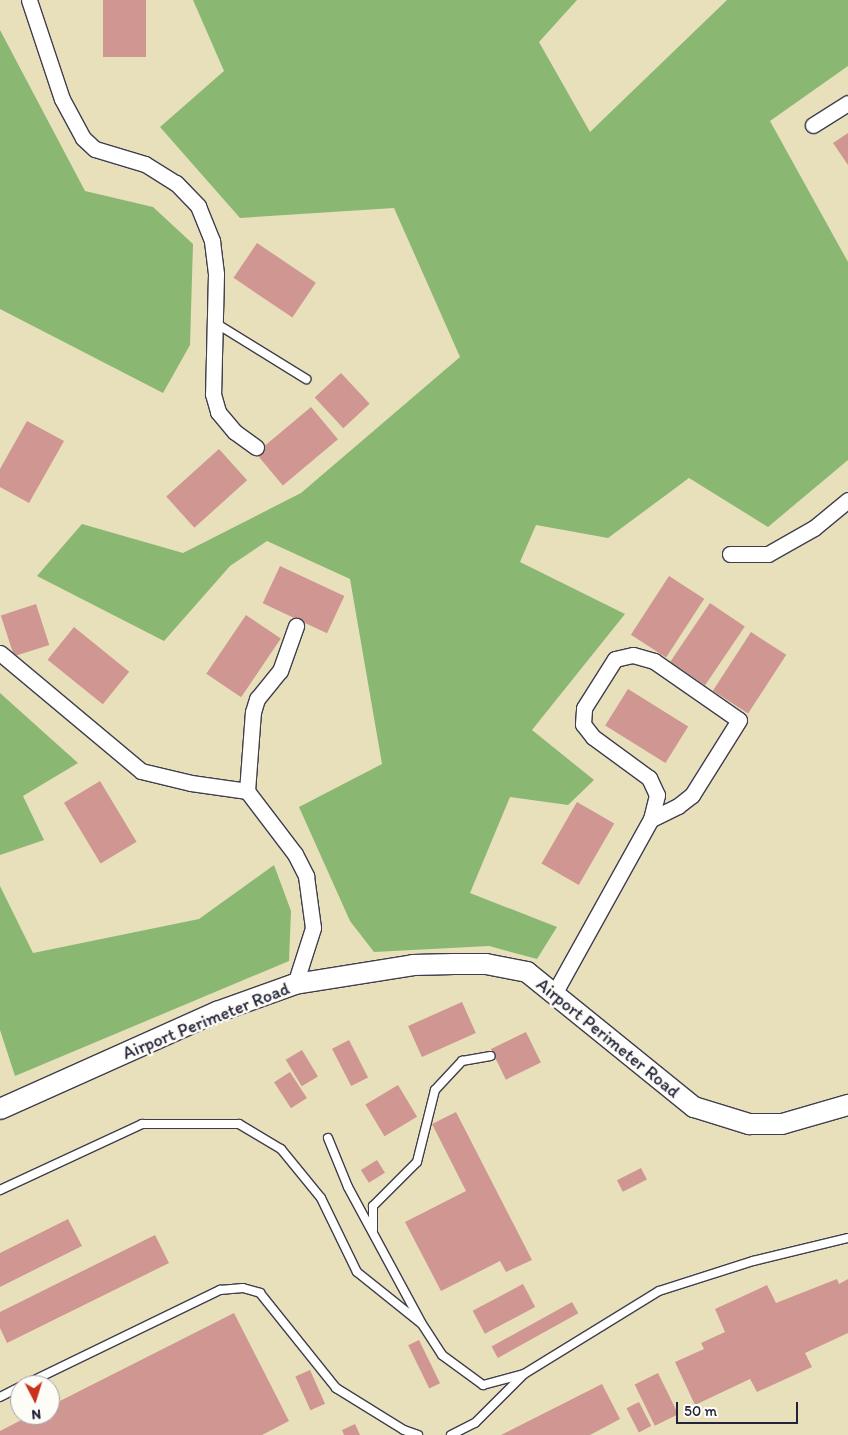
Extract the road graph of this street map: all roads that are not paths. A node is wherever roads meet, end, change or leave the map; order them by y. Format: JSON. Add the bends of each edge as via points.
{"nodes":[{"id":1,"x":29,"y":0,"type":"edge"},
{"id":2,"x":848,"y":103,"type":"edge"},
{"id":3,"x":813,"y":125,"type":"dead end"},
{"id":4,"x":217,"y":324,"type":"junction"},
{"id":5,"x":306,"y":379,"type":"dead end"},
{"id":6,"x":256,"y":447,"type":"dead end"},
{"id":7,"x":848,"y":500,"type":"edge"},
{"id":8,"x":730,"y":554,"type":"dead end"},
{"id":9,"x":296,"y":626,"type":"dead end"},
{"id":10,"x":0,"y":653,"type":"edge"},
{"id":11,"x":247,"y":791,"type":"junction"},
{"id":12,"x":651,"y":818,"type":"junction"},
{"id":13,"x":295,"y":984,"type":"junction"},
{"id":14,"x":555,"y":992,"type":"junction"},
{"id":15,"x":491,"y":1056,"type":"dead end"},
{"id":16,"x":848,"y":1105,"type":"edge"},
{"id":17,"x":0,"y":1109,"type":"edge"},
{"id":18,"x":328,"y":1138,"type":"dead end"},
{"id":19,"x":0,"y":1190,"type":"edge"},
{"id":20,"x":373,"y":1230,"type":"junction"},
{"id":21,"x":848,"y":1238,"type":"edge"},
{"id":22,"x":422,"y":1324,"type":"junction"},
{"id":23,"x":524,"y":1374,"type":"junction"},
{"id":24,"x":45,"y":1375,"type":"edge"},
{"id":25,"x":418,"y":1435,"type":"edge"},
{"id":26,"x":451,"y":1435,"type":"edge"}],
"edges":[{"from":1,"to":4,"type":"street","via":[[62,99],[83,138],[95,149],[145,164],[176,183],[198,206],[212,241]]},
{"from":2,"to":3,"type":"street"},
{"from":4,"to":5,"type":"lane"},
{"from":4,"to":6,"type":"street","via":[[213,394],[218,412],[235,432]]},
{"from":7,"to":8,"type":"street","via":[[814,528],[768,554]]},
{"from":9,"to":11,"type":"street","via":[[280,671],[257,699],[253,712]]},
{"from":10,"to":11,"type":"street","via":[[141,772]]},
{"from":11,"to":13,"type":"street","via":[[295,854],[306,876],[313,928]]},
{"from":12,"to":12,"type":"street","via":[[678,806],[692,795],[739,720],[654,661],[633,655],[615,659],[584,708],[583,724],[593,737],[650,778],[658,795]]},
{"from":12,"to":14,"type":"street"},
{"from":13,"to":14,"type":"street","name":"Airport Perimeter Road","via":[[413,965],[486,964],[527,972]]},
{"from":13,"to":17,"type":"street","name":"Airport Perimeter Road","via":[[218,1012]]},
{"from":14,"to":16,"type":"street","name":"Airport Perimeter Road","via":[[649,1073],[694,1106],[749,1124],[782,1124]]},
{"from":15,"to":20,"type":"lane","via":[[462,1061],[434,1090],[417,1162],[373,1206]]},
{"from":18,"to":20,"type":"lane","via":[[348,1187]]},
{"from":19,"to":22,"type":"lane","via":[[142,1124],[239,1124],[281,1149],[321,1198],[357,1272]]},
{"from":20,"to":22,"type":"lane"},
{"from":21,"to":23,"type":"lane","via":[[753,1261],[659,1291]]},
{"from":22,"to":23,"type":"lane","via":[[442,1355],[483,1386]]},
{"from":23,"to":26,"type":"lane","via":[[475,1424]]},
{"from":24,"to":25,"type":"lane","via":[[220,1290],[243,1288],[260,1293],[336,1388],[404,1430]]}]}
